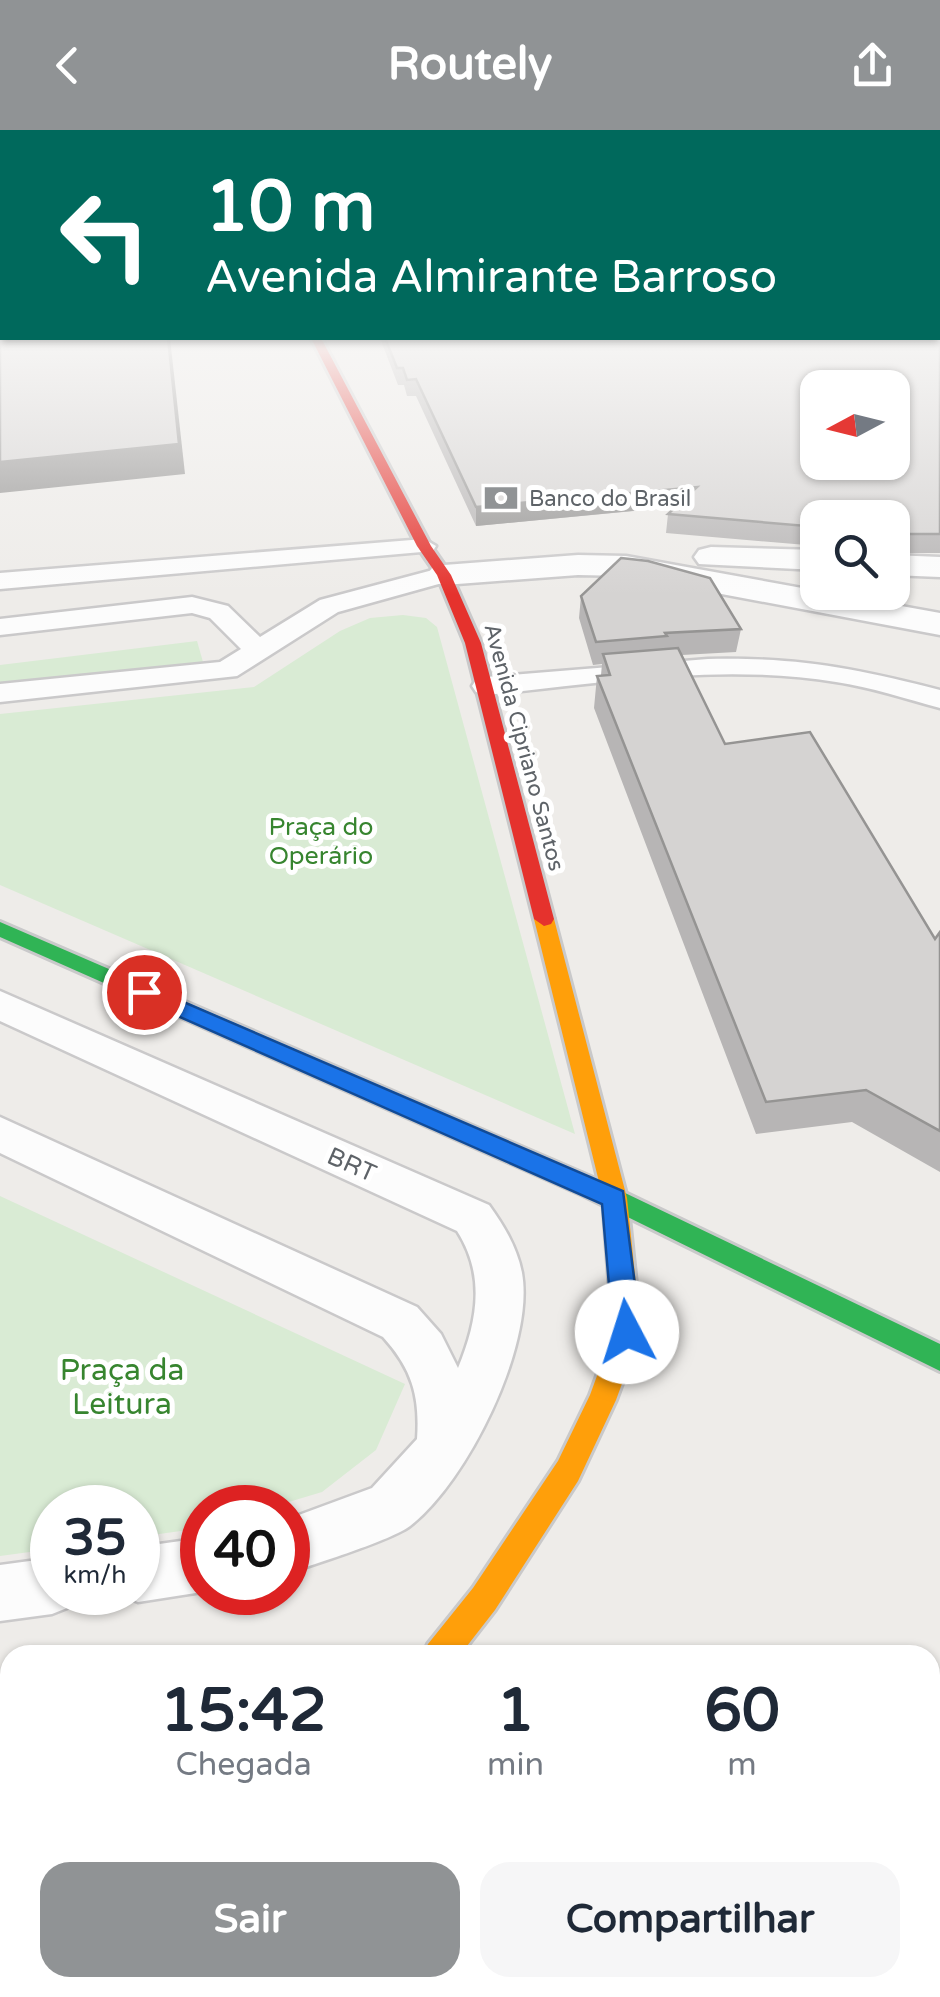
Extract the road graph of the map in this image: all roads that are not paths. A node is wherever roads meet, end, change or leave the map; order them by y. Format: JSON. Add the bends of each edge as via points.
{"nodes":[{"id":1,"x":359,"y":421,"type":"edge"},
{"id":2,"x":424,"y":546,"type":"junction"},
{"id":3,"x":800,"y":560,"type":"edge"},
{"id":4,"x":910,"y":565,"type":"edge"},
{"id":5,"x":940,"y":567,"type":"edge"},
{"id":6,"x":444,"y":575,"type":"junction"},
{"id":7,"x":0,"y":581,"type":"edge"},
{"id":8,"x":785,"y":598,"type":"junction"},
{"id":9,"x":940,"y":624,"type":"edge"},
{"id":10,"x":0,"y":627,"type":"edge"},
{"id":11,"x":256,"y":649,"type":"junction"},
{"id":12,"x":486,"y":686,"type":"junction"},
{"id":13,"x":0,"y":692,"type":"edge"},
{"id":14,"x":940,"y":699,"type":"edge"},
{"id":15,"x":0,"y":930,"type":"edge"},
{"id":16,"x":0,"y":1004,"type":"edge"},
{"id":17,"x":0,"y":1134,"type":"edge"},
{"id":18,"x":614,"y":1198,"type":"junction"},
{"id":19,"x":937,"y":1353,"type":"edge"},
{"id":20,"x":441,"y":1451,"type":"junction"},
{"id":21,"x":310,"y":1538,"type":"edge"},
{"id":22,"x":30,"y":1589,"type":"edge"},
{"id":23,"x":0,"y":1594,"type":"edge"},
{"id":24,"x":447,"y":1645,"type":"edge"}],
"edges":[{"from":1,"to":2,"type":"main road","name":"Avenida Cipriano Santos"},
{"from":2,"to":3,"type":"street"},
{"from":2,"to":6,"type":"main road","name":"Avenida Cipriano Santos"},
{"from":2,"to":7,"type":"lane"},
{"from":3,"to":8,"type":"street"},
{"from":4,"to":5,"type":"street"},
{"from":6,"to":8,"type":"street","via":[[607,565]]},
{"from":6,"to":11,"type":"lane","via":[[329,606]]},
{"from":6,"to":12,"type":"main road","name":"Avenida Cipriano Santos"},
{"from":8,"to":9,"type":"street"},
{"from":10,"to":11,"type":"lane","via":[[192,604],[219,612]]},
{"from":11,"to":13,"type":"lane","via":[[228,670]]},
{"from":12,"to":14,"type":"lane","via":[[764,668],[835,673]]},
{"from":12,"to":18,"type":"main road","name":"Avenida Cipriano Santos"},
{"from":15,"to":18,"type":"main road"},
{"from":16,"to":20,"type":"lane","name":"BRT","via":[[472,1218],[490,1243],[499,1275],[499,1326],[463,1419]]},
{"from":17,"to":20,"type":"lane","via":[[400,1322],[423,1344],[439,1377],[446,1411]]},
{"from":18,"to":19,"type":"main road"},
{"from":18,"to":24,"type":"main road","via":[[627,1332],[602,1400],[568,1471]]},
{"from":20,"to":21,"type":"lane","name":"BRT","via":[[390,1508]]},
{"from":22,"to":23,"type":"lane"}]}
